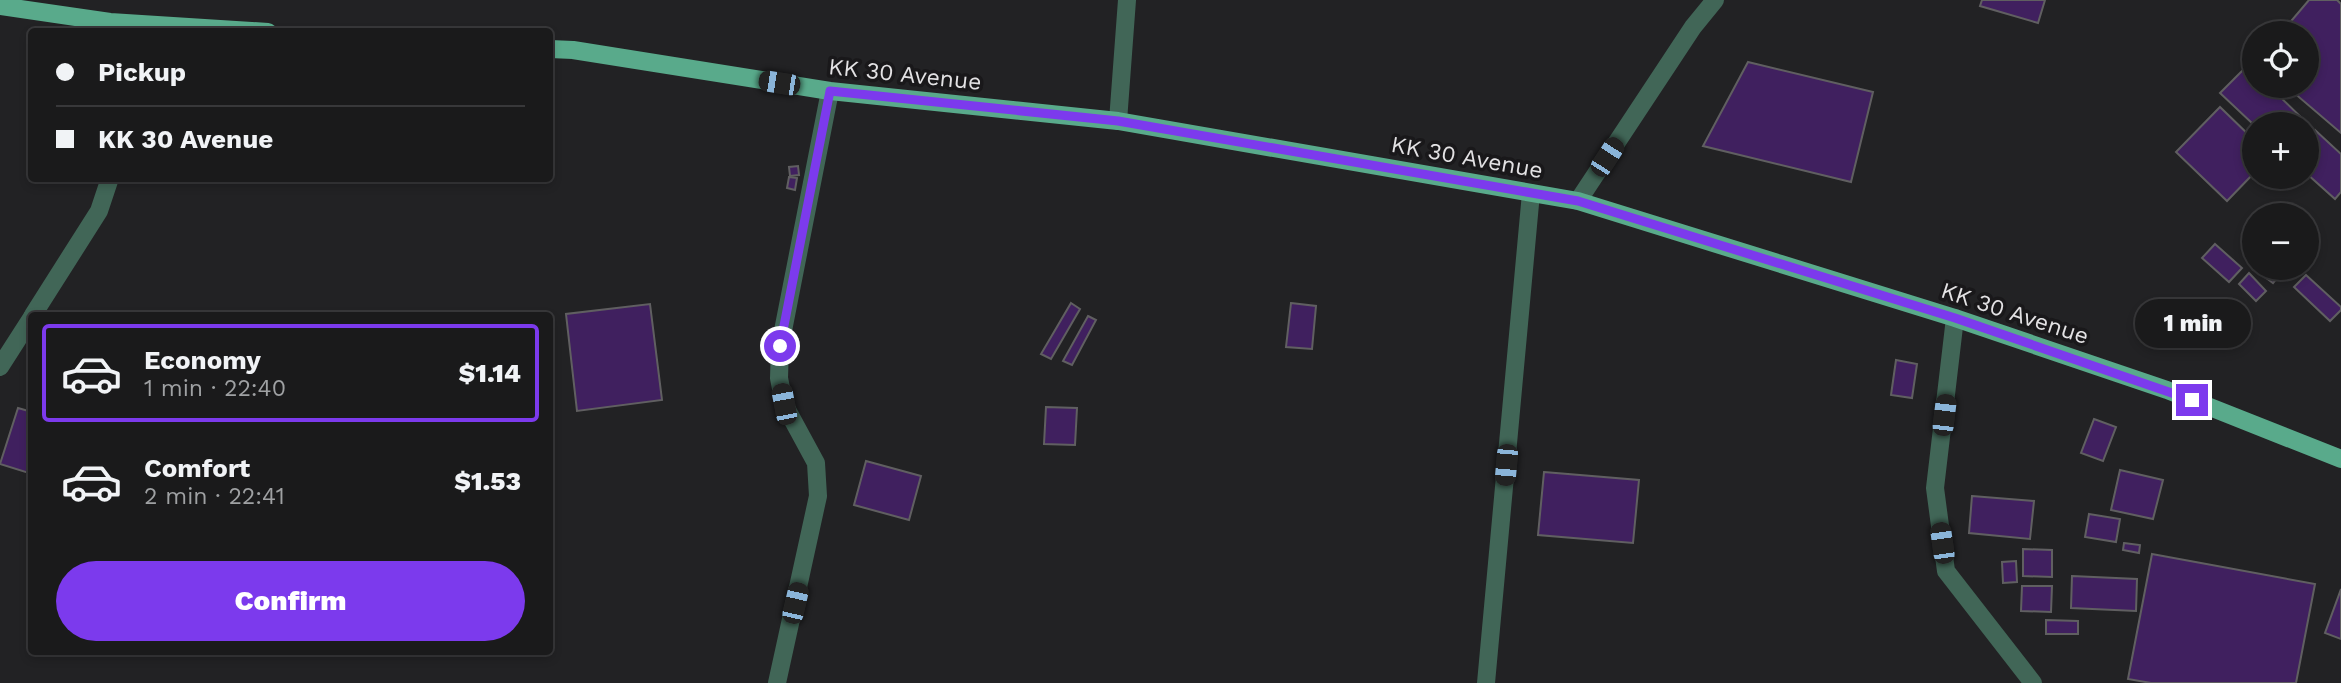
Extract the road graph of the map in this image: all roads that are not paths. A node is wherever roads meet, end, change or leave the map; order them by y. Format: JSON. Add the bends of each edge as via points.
{"nodes":[{"id":1,"x":1127,"y":0,"type":"edge"},
{"id":2,"x":1715,"y":0,"type":"edge"},
{"id":3,"x":0,"y":6,"type":"edge"},
{"id":4,"x":111,"y":27,"type":"edge"},
{"id":5,"x":142,"y":28,"type":"edge"},
{"id":6,"x":553,"y":49,"type":"edge"},
{"id":7,"x":830,"y":91,"type":"junction"},
{"id":8,"x":1118,"y":121,"type":"junction"},
{"id":9,"x":109,"y":182,"type":"edge"},
{"id":10,"x":1531,"y":192,"type":"junction"},
{"id":11,"x":1578,"y":201,"type":"junction"},
{"id":12,"x":35,"y":312,"type":"edge"},
{"id":13,"x":1955,"y":318,"type":"junction"},
{"id":14,"x":28,"y":322,"type":"edge"},
{"id":15,"x":0,"y":367,"type":"edge"},
{"id":16,"x":2341,"y":458,"type":"edge"},
{"id":17,"x":777,"y":683,"type":"edge"},
{"id":18,"x":1486,"y":683,"type":"edge"},
{"id":19,"x":2033,"y":683,"type":"edge"}],
"edges":[{"from":1,"to":8,"type":"street"},
{"from":2,"to":11,"type":"street"},
{"from":3,"to":4,"type":"main road"},
{"from":4,"to":5,"type":"main road"},
{"from":6,"to":7,"type":"main road","name":"KK 30 Avenue"},
{"from":7,"to":8,"type":"main road","name":"KK 30 Avenue"},
{"from":7,"to":17,"type":"street","via":[[780,346],[784,404],[816,463],[818,496]]},
{"from":8,"to":10,"type":"main road","name":"KK 30 Avenue"},
{"from":9,"to":12,"type":"street","via":[[99,211]]},
{"from":10,"to":11,"type":"main road","name":"KK 30 Avenue"},
{"from":10,"to":18,"type":"street"},
{"from":11,"to":13,"type":"main road","name":"KK 30 Avenue"},
{"from":13,"to":16,"type":"main road","name":"KK 30 Avenue","via":[[2167,390]]},
{"from":13,"to":19,"type":"street","via":[[1935,488],[1946,570]]},
{"from":14,"to":15,"type":"street"}]}
